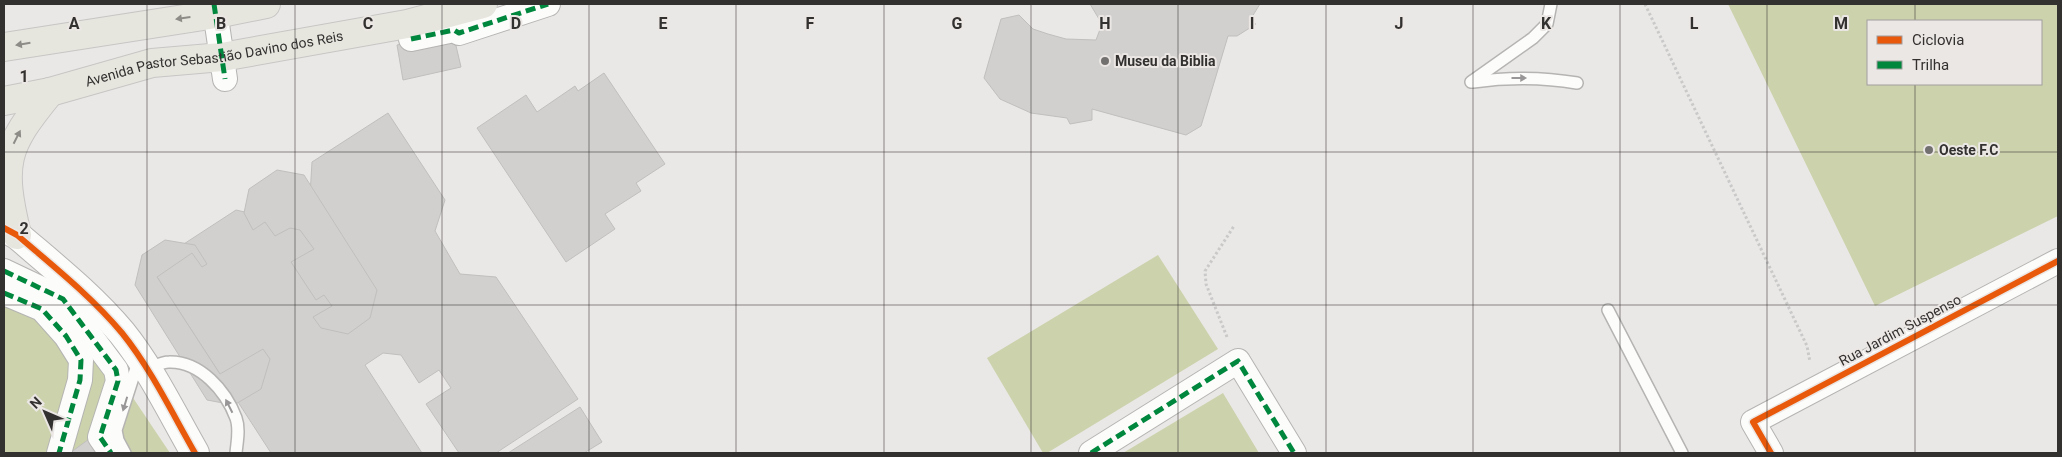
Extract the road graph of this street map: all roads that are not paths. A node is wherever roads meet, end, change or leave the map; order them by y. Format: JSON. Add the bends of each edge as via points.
{"nodes":[{"id":1,"x":266,"y":4,"type":"edge"},
{"id":2,"x":483,"y":4,"type":"edge"},
{"id":3,"x":548,"y":4,"type":"edge"},
{"id":4,"x":1550,"y":4,"type":"edge"},
{"id":5,"x":215,"y":9,"type":"edge"},
{"id":6,"x":411,"y":39,"type":"dead end"},
{"id":7,"x":4,"y":47,"type":"edge"},
{"id":8,"x":224,"y":68,"type":"junction"},
{"id":9,"x":1577,"y":83,"type":"dead end"},
{"id":10,"x":50,"y":92,"type":"junction"},
{"id":11,"x":4,"y":101,"type":"edge"},
{"id":12,"x":10,"y":231,"type":"edge"},
{"id":13,"x":2058,"y":261,"type":"edge"},
{"id":14,"x":4,"y":271,"type":"edge"},
{"id":15,"x":4,"y":293,"type":"edge"},
{"id":16,"x":1608,"y":310,"type":"dead end"},
{"id":17,"x":143,"y":363,"type":"junction"},
{"id":18,"x":59,"y":453,"type":"edge"},
{"id":19,"x":111,"y":453,"type":"edge"},
{"id":20,"x":125,"y":453,"type":"edge"},
{"id":21,"x":195,"y":453,"type":"edge"},
{"id":22,"x":236,"y":453,"type":"edge"},
{"id":23,"x":1091,"y":453,"type":"edge"},
{"id":24,"x":1294,"y":453,"type":"edge"},
{"id":25,"x":1682,"y":453,"type":"edge"},
{"id":26,"x":1771,"y":453,"type":"edge"}],
"edges":[{"from":1,"to":5,"type":"main road"},
{"from":2,"to":8,"type":"main road","name":"Avenida Pastor Sebastião Davino dos Reis"},
{"from":3,"to":6,"type":"street","via":[[459,33],[454,30]]},
{"from":4,"to":9,"type":"lane","one_way":true,"via":[[1547,24],[1533,38],[1471,82],[1548,78]]},
{"from":5,"to":7,"type":"main road","one_way":true},
{"from":5,"to":8,"type":"street"},
{"from":8,"to":10,"type":"main road","name":"Avenida Pastor Sebastião Davino dos Reis","via":[[152,63]]},
{"from":10,"to":11,"type":"main road","name":"Avenida Pastor Sebastião Davino dos Reis"},
{"from":12,"to":10,"type":"main road","one_way":true,"via":[[5,174],[10,150],[22,126]]},
{"from":12,"to":17,"type":"street","via":[[91,298]]},
{"from":13,"to":26,"type":"street","name":"Rua Jardim Suspenso","via":[[1754,422]]},
{"from":14,"to":19,"type":"street","via":[[63,299],[116,370],[118,381],[100,437]]},
{"from":15,"to":18,"type":"street","via":[[42,310],[66,336],[81,360],[80,380]]},
{"from":16,"to":25,"type":"lane"},
{"from":17,"to":20,"type":"lane","one_way":true,"via":[[116,430]]},
{"from":17,"to":21,"type":"street"},
{"from":22,"to":17,"type":"lane","one_way":true,"via":[[236,419],[224,396],[204,373],[191,365]]},
{"from":23,"to":24,"type":"street","via":[[1238,361]]}]}
